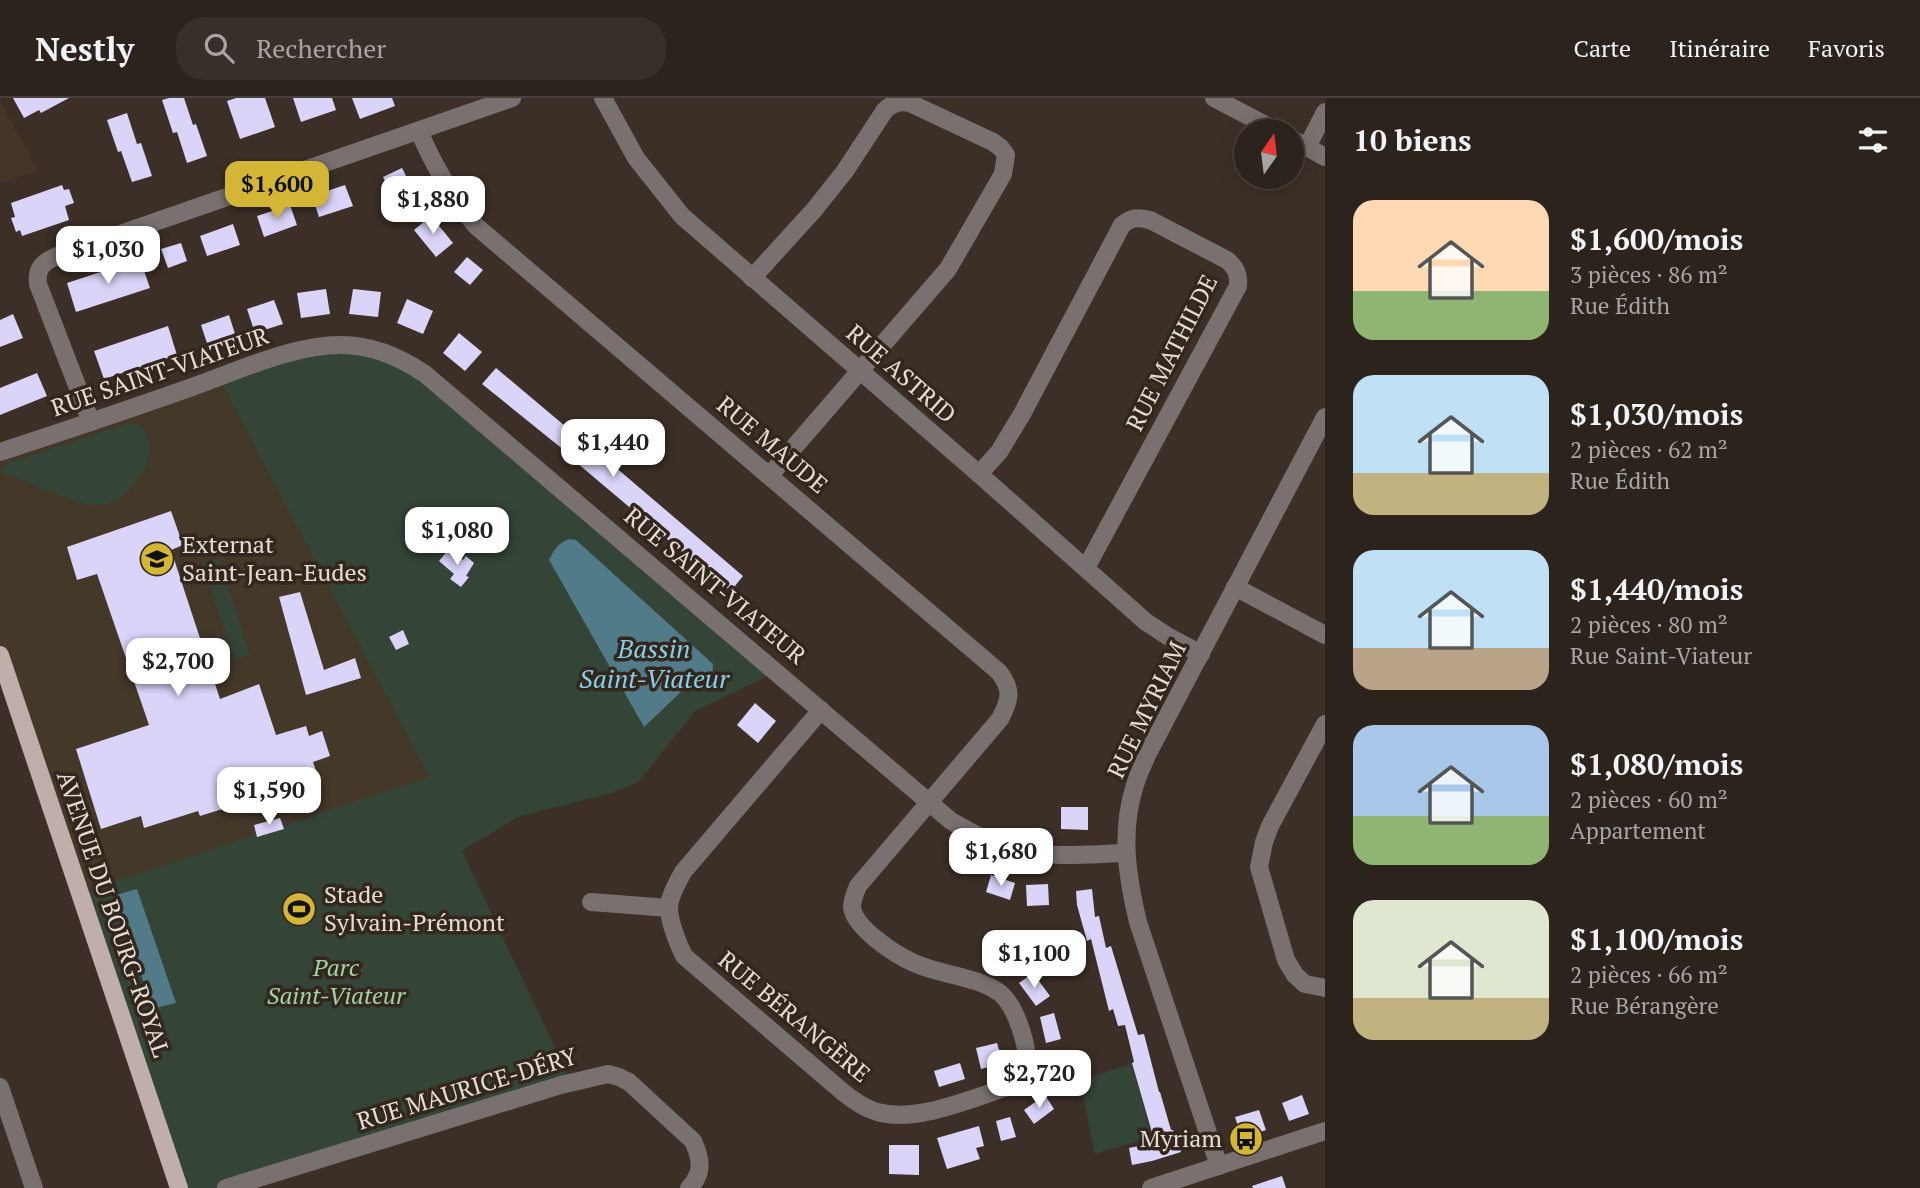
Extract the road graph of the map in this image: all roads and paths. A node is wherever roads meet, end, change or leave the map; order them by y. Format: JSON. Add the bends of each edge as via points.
{"nodes":[{"id":1,"x":512,"y":98,"type":"edge"},
{"id":2,"x":603,"y":98,"type":"edge"},
{"id":3,"x":1214,"y":98,"type":"edge"},
{"id":4,"x":1325,"y":112,"type":"edge"},
{"id":5,"x":1254,"y":119,"type":"edge"},
{"id":6,"x":419,"y":131,"type":"junction"},
{"id":7,"x":1304,"y":137,"type":"edge"},
{"id":8,"x":1304,"y":146,"type":"edge"},
{"id":9,"x":1325,"y":157,"type":"edge"},
{"id":10,"x":752,"y":278,"type":"junction"},
{"id":11,"x":860,"y":372,"type":"junction"},
{"id":12,"x":1325,"y":417,"type":"edge"},
{"id":13,"x":91,"y":422,"type":"junction"},
{"id":14,"x":0,"y":452,"type":"edge"},
{"id":15,"x":979,"y":474,"type":"junction"},
{"id":16,"x":770,"y":475,"type":"junction"},
{"id":17,"x":1086,"y":568,"type":"junction"},
{"id":18,"x":1235,"y":587,"type":"junction"},
{"id":19,"x":1325,"y":635,"type":"edge"},
{"id":20,"x":1202,"y":654,"type":"junction"},
{"id":21,"x":0,"y":655,"type":"edge"},
{"id":22,"x":821,"y":710,"type":"junction"},
{"id":23,"x":1325,"y":724,"type":"edge"},
{"id":24,"x":929,"y":801,"type":"junction"},
{"id":25,"x":1125,"y":853,"type":"junction"},
{"id":26,"x":591,"y":902,"type":"dead end"},
{"id":27,"x":669,"y":908,"type":"junction"},
{"id":28,"x":1325,"y":988,"type":"edge"},
{"id":29,"x":0,"y":1087,"type":"edge"},
{"id":30,"x":1325,"y":1131,"type":"edge"},
{"id":31,"x":1219,"y":1166,"type":"junction"},
{"id":32,"x":34,"y":1188,"type":"edge"},
{"id":33,"x":179,"y":1188,"type":"edge"},
{"id":34,"x":226,"y":1188,"type":"edge"},
{"id":35,"x":689,"y":1188,"type":"edge"},
{"id":36,"x":1151,"y":1188,"type":"edge"}],
"edges":[{"from":1,"to":6,"type":"street"},
{"from":2,"to":10,"type":"street","name":"RUE ASTRID","via":[[659,189],[682,216]]},
{"from":3,"to":5,"type":"street"},
{"from":4,"to":7,"type":"street"},
{"from":6,"to":13,"type":"street","via":[[44,262],[38,284]]},
{"from":6,"to":16,"type":"street","name":"RUE MAUDE","via":[[447,188],[476,226]]},
{"from":8,"to":9,"type":"street"},
{"from":10,"to":11,"type":"street","name":"RUE ASTRID"},
{"from":10,"to":11,"type":"street","via":[[814,210],[892,104],[910,103],[1001,148],[1006,155],[1003,174],[948,269]]},
{"from":11,"to":15,"type":"street","name":"RUE ASTRID"},
{"from":11,"to":16,"type":"street"},
{"from":12,"to":18,"type":"street","name":"RUE MYRIAM"},
{"from":13,"to":14,"type":"street","name":"RUE SAINT-VIATEUR"},
{"from":13,"to":22,"type":"street","name":"RUE SAINT-VIATEUR","via":[[312,348],[358,346],[400,358],[425,373]]},
{"from":15,"to":17,"type":"street","name":"RUE ASTRID"},
{"from":15,"to":17,"type":"street","name":"RUE MATHILDE","via":[[1022,414],[1122,225],[1139,217],[1150,220],[1227,260],[1236,268],[1238,286]]},
{"from":16,"to":24,"type":"street","name":"RUE MAUDE","via":[[1006,681],[1007,705],[1000,719]]},
{"from":17,"to":20,"type":"street","name":"RUE ASTRID","via":[[1146,622]]},
{"from":18,"to":19,"type":"street"},
{"from":18,"to":20,"type":"street","name":"RUE MYRIAM"},
{"from":20,"to":25,"type":"street","name":"RUE MYRIAM","via":[[1135,785]]},
{"from":21,"to":33,"type":"main road","name":"AVENUE DU BOURG-ROYAL"},
{"from":22,"to":24,"type":"street","name":"RUE SAINT-VIATEUR"},
{"from":22,"to":27,"type":"street","via":[[683,872]]},
{"from":23,"to":28,"type":"street","via":[[1270,826],[1259,867],[1286,960],[1305,984]]},
{"from":24,"to":25,"type":"street","name":"RUE SAINT-VIATEUR","via":[[974,834],[1021,851]]},
{"from":24,"to":27,"type":"street","name":"RUE BÉRANGÈRE","via":[[858,886],[852,907],[861,926],[914,963],[989,986],[1001,994],[1010,1005],[1027,1055],[1025,1068],[1008,1087],[918,1115],[877,1112],[857,1103],[684,956]]},
{"from":25,"to":31,"type":"street","name":"RUE MYRIAM","via":[[1138,922]]},
{"from":26,"to":27,"type":"street"},
{"from":29,"to":32,"type":"street"},
{"from":30,"to":31,"type":"street"},
{"from":31,"to":36,"type":"street"},
{"from":34,"to":35,"type":"street","name":"RUE MAURICE-DÉRY","via":[[608,1074],[629,1082],[693,1141],[701,1164]]}]}
